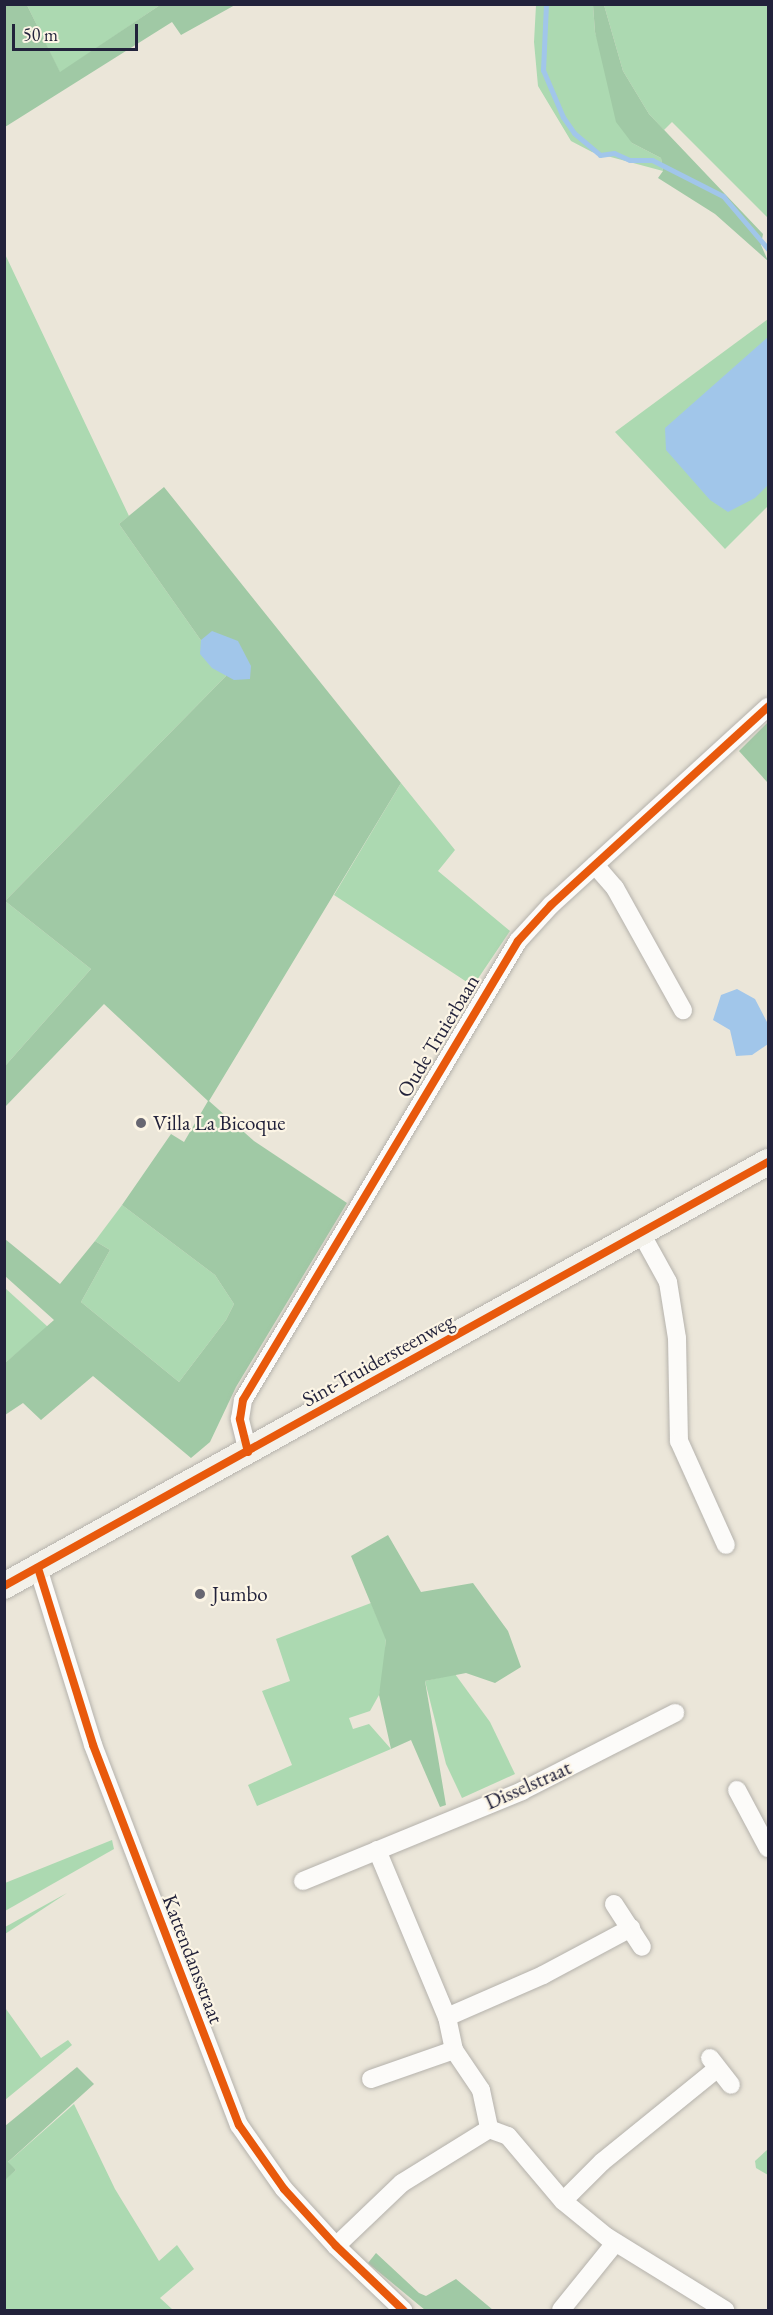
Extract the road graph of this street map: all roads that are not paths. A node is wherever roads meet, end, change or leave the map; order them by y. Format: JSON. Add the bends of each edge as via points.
{"nodes":[{"id":1,"x":768,"y":707,"type":"edge"},
{"id":2,"x":595,"y":865,"type":"junction"},
{"id":3,"x":683,"y":1010,"type":"dead end"},
{"id":4,"x":768,"y":1162,"type":"edge"},
{"id":5,"x":641,"y":1233,"type":"junction"},
{"id":6,"x":248,"y":1452,"type":"junction"},
{"id":7,"x":726,"y":1545,"type":"dead end"},
{"id":8,"x":38,"y":1568,"type":"junction"},
{"id":9,"x":4,"y":1587,"type":"edge"},
{"id":10,"x":675,"y":1713,"type":"dead end"},
{"id":11,"x":737,"y":1790,"type":"dead end"},
{"id":12,"x":768,"y":1848,"type":"edge"},
{"id":13,"x":377,"y":1850,"type":"junction"},
{"id":14,"x":303,"y":1881,"type":"dead end"},
{"id":15,"x":614,"y":1904,"type":"dead end"},
{"id":16,"x":631,"y":1928,"type":"junction"},
{"id":17,"x":642,"y":1947,"type":"dead end"},
{"id":18,"x":447,"y":2017,"type":"junction"},
{"id":19,"x":454,"y":2050,"type":"junction"},
{"id":20,"x":371,"y":2079,"type":"dead end"},
{"id":21,"x":731,"y":2085,"type":"dead end"},
{"id":22,"x":489,"y":2129,"type":"junction"},
{"id":23,"x":563,"y":2201,"type":"junction"},
{"id":24,"x":615,"y":2243,"type":"junction"},
{"id":25,"x":336,"y":2246,"type":"junction"},
{"id":26,"x":403,"y":2310,"type":"edge"},
{"id":27,"x":561,"y":2310,"type":"edge"},
{"id":28,"x":725,"y":2310,"type":"edge"}],
"edges":[{"from":1,"to":2,"type":"street","name":"Oude Truierbaan"},
{"from":2,"to":3,"type":"street","via":[[615,888]]},
{"from":2,"to":6,"type":"street","name":"Oude Truierbaan","via":[[518,941],[349,1218],[243,1400],[240,1419]]},
{"from":4,"to":5,"type":"main road","name":"Sint-Truidersteenweg"},
{"from":5,"to":6,"type":"main road","name":"Sint-Truidersteenweg"},
{"from":5,"to":7,"type":"street","via":[[668,1282],[677,1338],[679,1441]]},
{"from":6,"to":8,"type":"main road","name":"Sint-Truidersteenweg"},
{"from":8,"to":9,"type":"main road","name":"Sint-Truidersteenweg"},
{"from":8,"to":25,"type":"street","name":"Kattendansstraat","via":[[93,1744],[218,2079],[239,2125],[277,2179]]},
{"from":10,"to":13,"type":"street","name":"Disselstraat","via":[[522,1791]]},
{"from":11,"to":12,"type":"street"},
{"from":13,"to":14,"type":"street","name":"Disselstraat"},
{"from":13,"to":18,"type":"street"},
{"from":15,"to":16,"type":"street"},
{"from":16,"to":17,"type":"street"},
{"from":16,"to":18,"type":"street","via":[[543,1975]]},
{"from":18,"to":19,"type":"street"},
{"from":19,"to":20,"type":"street"},
{"from":19,"to":22,"type":"street","via":[[480,2090]]},
{"from":21,"to":23,"type":"street","via":[[713,2063]]},
{"from":22,"to":23,"type":"street","via":[[508,2136]]},
{"from":22,"to":25,"type":"street","via":[[402,2183]]},
{"from":23,"to":24,"type":"street"},
{"from":24,"to":27,"type":"street"},
{"from":24,"to":28,"type":"street"},
{"from":25,"to":26,"type":"street","name":"Kattendansstraat"}]}
